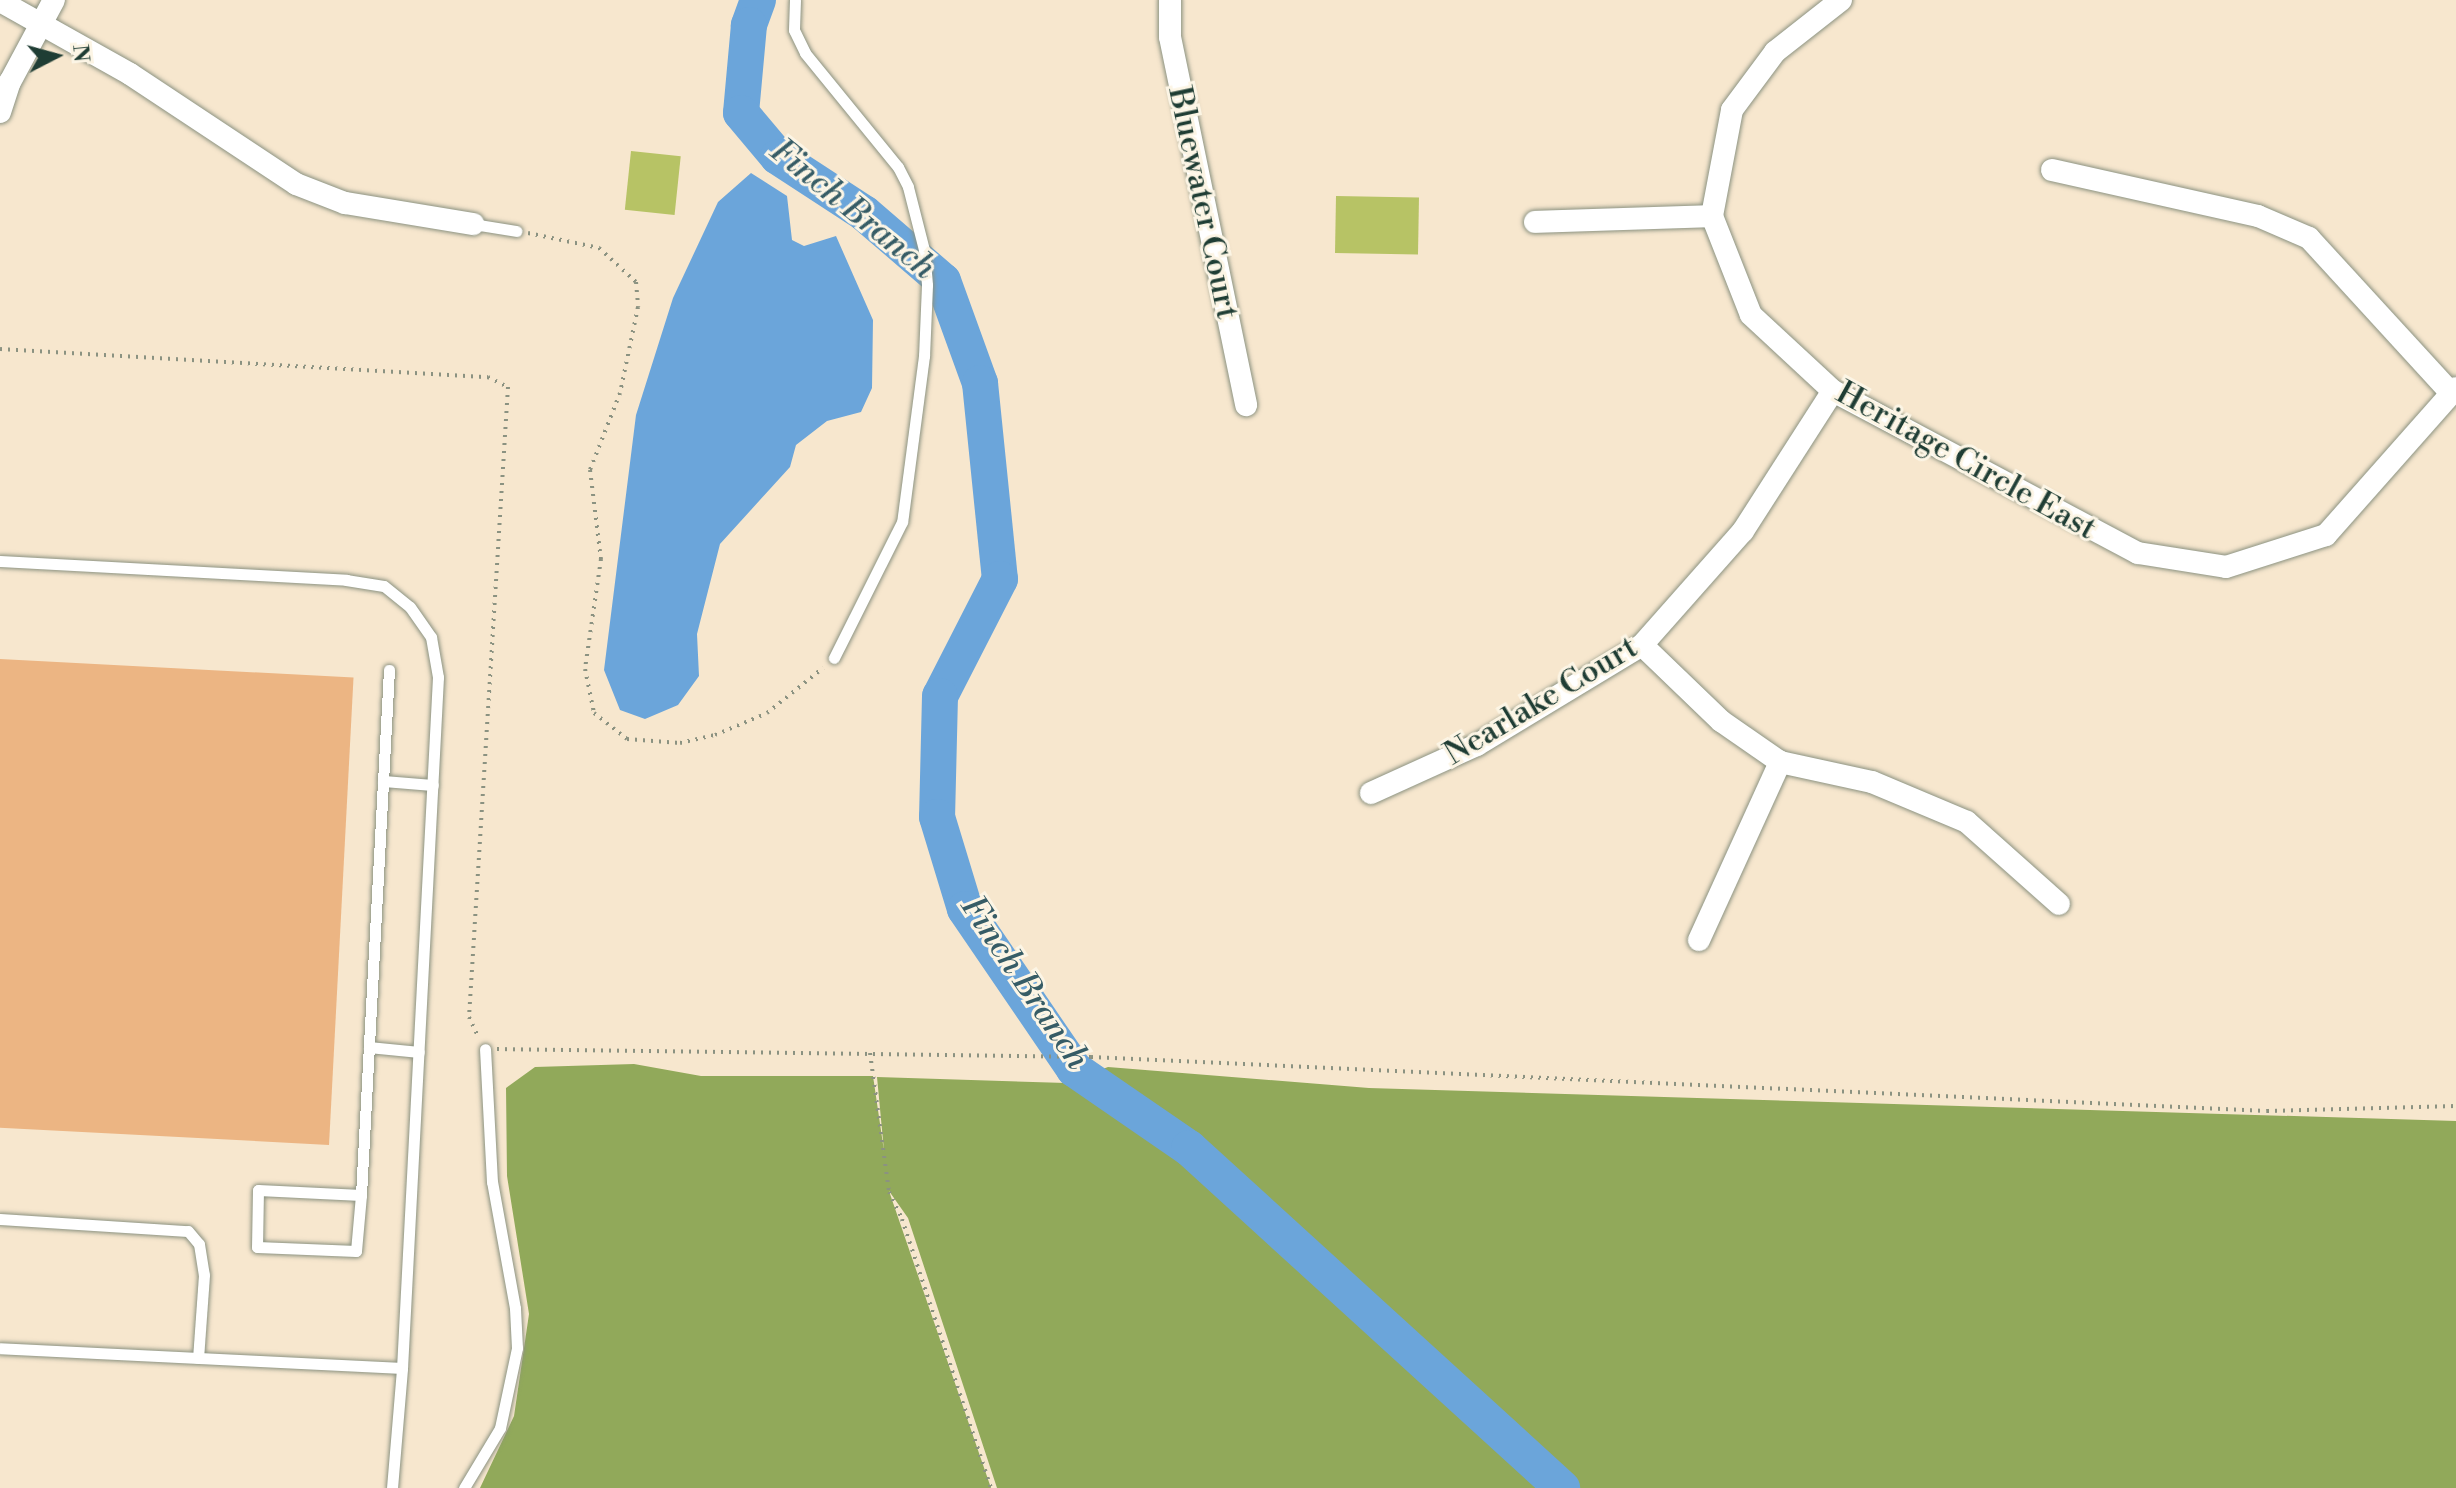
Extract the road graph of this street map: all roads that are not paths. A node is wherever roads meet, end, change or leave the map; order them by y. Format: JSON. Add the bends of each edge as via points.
{"nodes":[{"id":1,"x":54,"y":0,"type":"edge"},
{"id":2,"x":795,"y":0,"type":"edge"},
{"id":3,"x":1170,"y":0,"type":"edge"},
{"id":4,"x":1841,"y":0,"type":"edge"},
{"id":5,"x":0,"y":1,"type":"edge"},
{"id":6,"x":42,"y":22,"type":"junction"},
{"id":7,"x":0,"y":112,"type":"edge"},
{"id":8,"x":2052,"y":170,"type":"dead end"},
{"id":9,"x":1712,"y":216,"type":"junction"},
{"id":10,"x":1535,"y":222,"type":"dead end"},
{"id":11,"x":473,"y":224,"type":"joint"},
{"id":12,"x":516,"y":231,"type":"road end"},
{"id":13,"x":2453,"y":390,"type":"edge"},
{"id":14,"x":1833,"y":391,"type":"junction"},
{"id":15,"x":1246,"y":405,"type":"dead end"},
{"id":16,"x":0,"y":561,"type":"edge"},
{"id":17,"x":1642,"y":645,"type":"junction"},
{"id":18,"x":834,"y":658,"type":"road end"},
{"id":19,"x":389,"y":670,"type":"dead end"},
{"id":20,"x":1780,"y":762,"type":"junction"},
{"id":21,"x":383,"y":781,"type":"junction"},
{"id":22,"x":433,"y":785,"type":"junction"},
{"id":23,"x":1371,"y":793,"type":"dead end"},
{"id":24,"x":2059,"y":904,"type":"dead end"},
{"id":25,"x":1699,"y":940,"type":"dead end"},
{"id":26,"x":369,"y":1047,"type":"junction"},
{"id":27,"x":485,"y":1049,"type":"road end"},
{"id":28,"x":419,"y":1052,"type":"junction"},
{"id":29,"x":361,"y":1195,"type":"junction"},
{"id":30,"x":0,"y":1219,"type":"edge"},
{"id":31,"x":0,"y":1348,"type":"edge"},
{"id":32,"x":198,"y":1358,"type":"junction"},
{"id":33,"x":402,"y":1368,"type":"junction"},
{"id":34,"x":392,"y":1488,"type":"edge"},
{"id":35,"x":464,"y":1488,"type":"edge"}],
"edges":[{"from":1,"to":6,"type":"street"},
{"from":2,"to":18,"type":"lane","via":[[794,30],[805,53],[898,167],[916,211],[927,285],[924,356],[902,522]]},
{"from":3,"to":15,"type":"street","name":"Bluewater Court","via":[[1170,37]]},
{"from":4,"to":9,"type":"street","via":[[1775,52],[1732,110]]},
{"from":5,"to":6,"type":"street"},
{"from":6,"to":7,"type":"street"},
{"from":6,"to":11,"type":"street","via":[[296,184],[345,203]]},
{"from":8,"to":13,"type":"street","via":[[2258,216],[2309,238]]},
{"from":9,"to":10,"type":"street"},
{"from":9,"to":14,"type":"street","name":"Heritage Circle East","via":[[1751,315]]},
{"from":11,"to":12,"type":"lane"},
{"from":13,"to":14,"type":"street","name":"Heritage Circle East","via":[[2326,535],[2226,567],[2138,553]]},
{"from":14,"to":17,"type":"street","name":"Nearlake Court","via":[[1743,531]]},
{"from":16,"to":22,"type":"lane","via":[[384,586],[410,607],[431,637],[438,677]]},
{"from":17,"to":20,"type":"street","via":[[1721,721]]},
{"from":17,"to":23,"type":"street","name":"Nearlake Court","via":[[1477,745]]},
{"from":19,"to":21,"type":"lane"},
{"from":20,"to":24,"type":"street","via":[[1872,782],[1967,822]]},
{"from":20,"to":25,"type":"street"},
{"from":21,"to":22,"type":"lane"},
{"from":21,"to":26,"type":"lane"},
{"from":22,"to":28,"type":"lane"},
{"from":26,"to":28,"type":"lane"},
{"from":26,"to":29,"type":"lane"},
{"from":27,"to":35,"type":"lane","via":[[492,1182],[517,1348],[500,1428]]},
{"from":28,"to":33,"type":"lane"},
{"from":29,"to":29,"type":"lane","via":[[356,1251],[257,1247],[258,1190]]},
{"from":30,"to":32,"type":"lane","via":[[188,1231],[199,1244],[204,1275]]},
{"from":31,"to":32,"type":"lane"},
{"from":32,"to":33,"type":"lane"},
{"from":33,"to":34,"type":"lane"}]}
